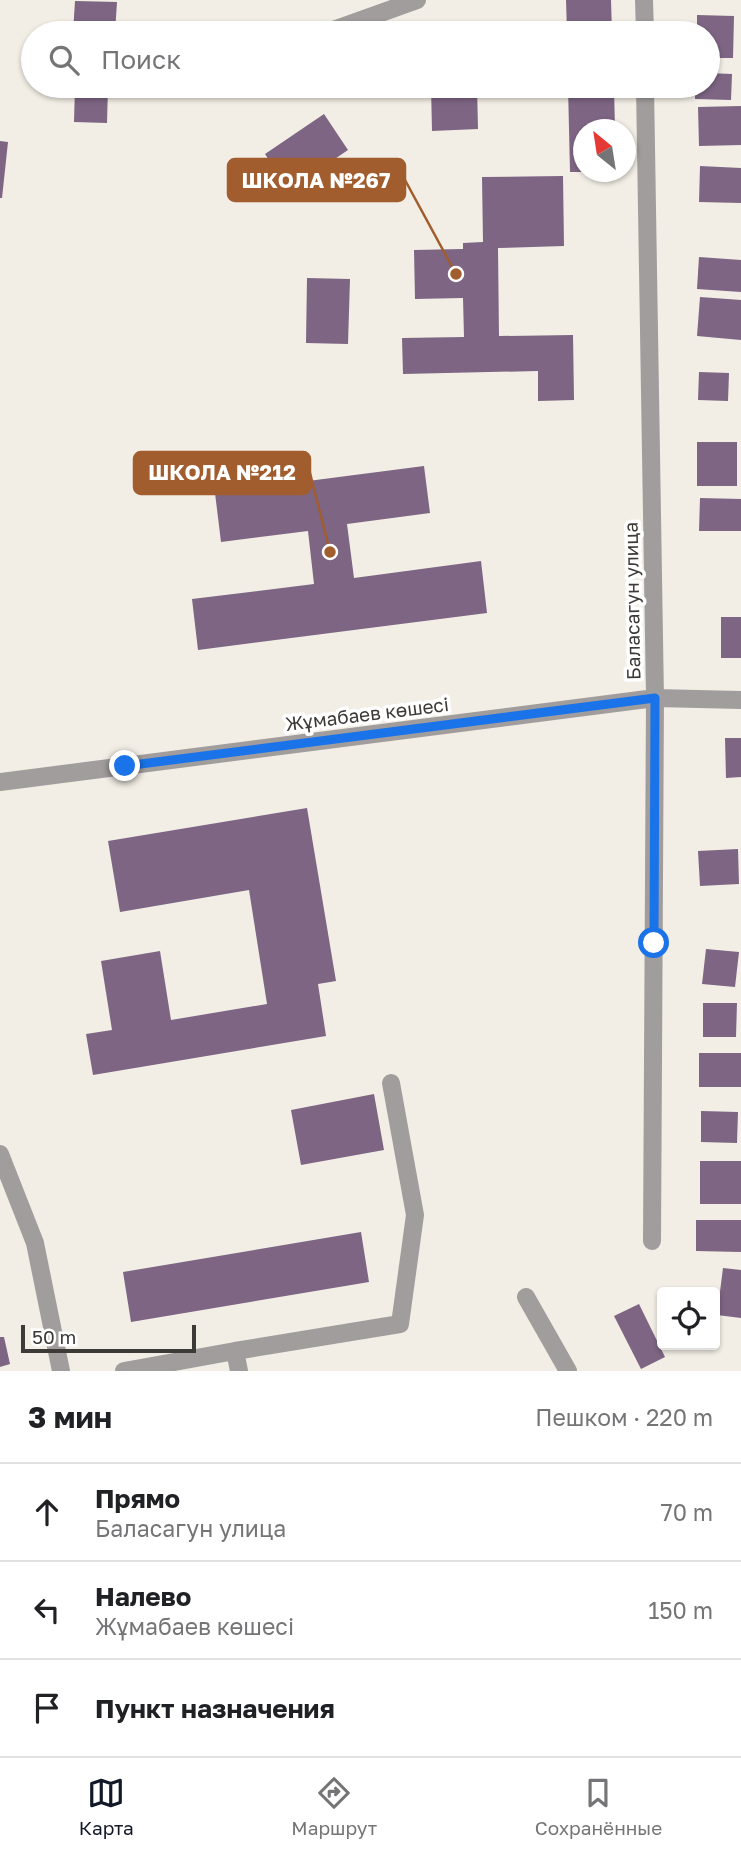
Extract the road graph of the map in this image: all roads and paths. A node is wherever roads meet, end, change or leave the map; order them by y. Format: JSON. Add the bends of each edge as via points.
{"nodes":[{"id":1,"x":417,"y":0,"type":"edge"},
{"id":2,"x":644,"y":0,"type":"edge"},
{"id":3,"x":358,"y":21,"type":"edge"},
{"id":4,"x":645,"y":21,"type":"edge"},
{"id":5,"x":645,"y":98,"type":"edge"},
{"id":6,"x":655,"y":698,"type":"junction"},
{"id":7,"x":741,"y":700,"type":"edge"},
{"id":8,"x":0,"y":782,"type":"edge"},
{"id":9,"x":391,"y":1083,"type":"dead end"},
{"id":10,"x":1,"y":1159,"type":"edge"},
{"id":11,"x":652,"y":1241,"type":"dead end"},
{"id":12,"x":526,"y":1297,"type":"dead end"},
{"id":13,"x":235,"y":1351,"type":"junction"},
{"id":14,"x":61,"y":1371,"type":"edge"},
{"id":15,"x":124,"y":1371,"type":"edge"},
{"id":16,"x":239,"y":1371,"type":"edge"},
{"id":17,"x":568,"y":1371,"type":"edge"}],
"edges":[{"from":1,"to":3,"type":"street"},
{"from":2,"to":4,"type":"street"},
{"from":5,"to":6,"type":"street","name":"Баласагун улица"},
{"from":6,"to":7,"type":"street","name":"Жұмабаев көшесі"},
{"from":6,"to":8,"type":"street","name":"Жұмабаев көшесі"},
{"from":6,"to":11,"type":"street","name":"Баласагун улица"},
{"from":9,"to":13,"type":"street","via":[[415,1216],[400,1324]]},
{"from":10,"to":14,"type":"street","via":[[35,1242]]},
{"from":12,"to":17,"type":"street"},
{"from":13,"to":15,"type":"street"},
{"from":13,"to":16,"type":"street"}]}
